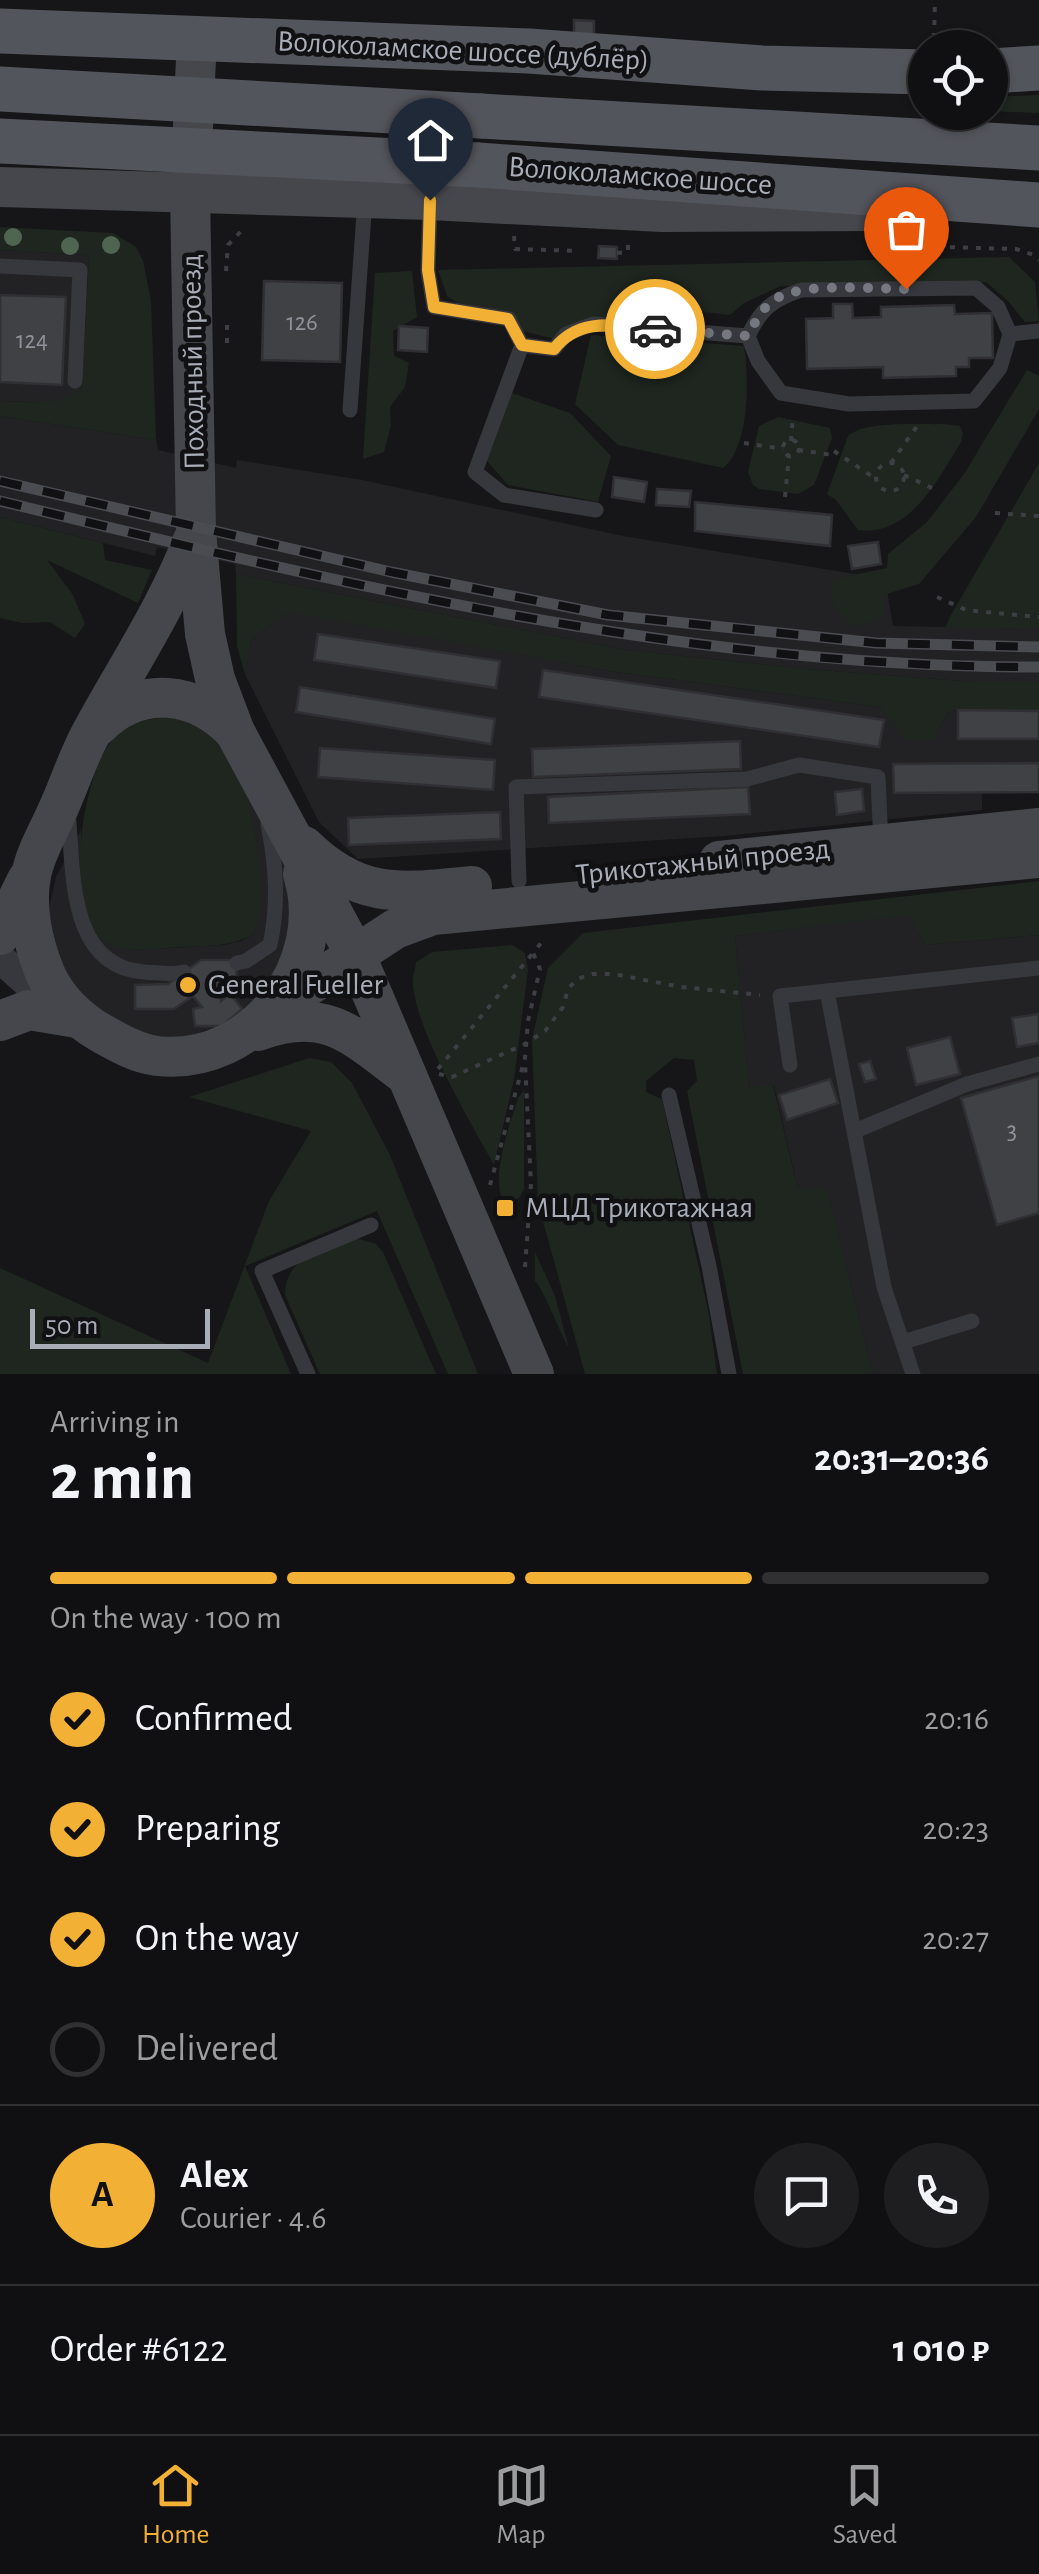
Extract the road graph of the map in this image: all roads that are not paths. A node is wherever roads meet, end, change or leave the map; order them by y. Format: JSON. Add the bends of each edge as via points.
{"nodes":[{"id":1,"x":0,"y":32,"type":"edge"},
{"id":2,"x":426,"y":48,"type":"junction"},
{"id":3,"x":196,"y":59,"type":"junction"},
{"id":4,"x":1039,"y":68,"type":"edge"},
{"id":5,"x":1008,"y":70,"type":"edge"},
{"id":6,"x":908,"y":72,"type":"edge"},
{"id":7,"x":0,"y":89,"type":"edge"},
{"id":8,"x":1039,"y":131,"type":"edge"},
{"id":9,"x":821,"y":136,"type":"junction"},
{"id":10,"x":0,"y":141,"type":"edge"},
{"id":11,"x":1039,"y":148,"type":"edge"},
{"id":12,"x":0,"y":187,"type":"edge"},
{"id":13,"x":190,"y":193,"type":"junction"},
{"id":14,"x":365,"y":198,"type":"junction"},
{"id":15,"x":430,"y":200,"type":"junction"},
{"id":16,"x":1039,"y":207,"type":"edge"},
{"id":17,"x":0,"y":266,"type":"edge"},
{"id":18,"x":1039,"y":331,"type":"edge"},
{"id":19,"x":1010,"y":334,"type":"junction"},
{"id":20,"x":748,"y":336,"type":"junction"},
{"id":21,"x":522,"y":345,"type":"junction"},
{"id":22,"x":75,"y":381,"type":"dead end"},
{"id":23,"x":350,"y":410,"type":"dead end"},
{"id":24,"x":596,"y":510,"type":"dead end"},
{"id":25,"x":196,"y":531,"type":"junction"},
{"id":26,"x":92,"y":732,"type":"junction"},
{"id":27,"x":234,"y":732,"type":"junction"},
{"id":28,"x":254,"y":767,"type":"junction"},
{"id":29,"x":66,"y":792,"type":"junction"},
{"id":30,"x":1039,"y":828,"type":"edge"},
{"id":31,"x":290,"y":832,"type":"junction"},
{"id":32,"x":882,"y":858,"type":"junction"},
{"id":33,"x":1039,"y":858,"type":"edge"},
{"id":34,"x":31,"y":872,"type":"junction"},
{"id":35,"x":519,"y":881,"type":"junction"},
{"id":36,"x":0,"y":897,"type":"edge"},
{"id":37,"x":0,"y":935,"type":"edge"},
{"id":38,"x":356,"y":956,"type":"junction"},
{"id":39,"x":0,"y":958,"type":"edge"},
{"id":40,"x":237,"y":963,"type":"dead end"},
{"id":41,"x":1039,"y":968,"type":"edge"},
{"id":42,"x":184,"y":972,"type":"dead end"},
{"id":43,"x":827,"y":991,"type":"junction"},
{"id":44,"x":272,"y":1009,"type":"junction"},
{"id":45,"x":77,"y":1018,"type":"junction"},
{"id":46,"x":0,"y":1021,"type":"edge"},
{"id":47,"x":236,"y":1040,"type":"junction"},
{"id":48,"x":790,"y":1064,"type":"dead end"},
{"id":49,"x":1039,"y":1064,"type":"edge"},
{"id":50,"x":406,"y":1076,"type":"junction"},
{"id":51,"x":669,"y":1095,"type":"dead end"},
{"id":52,"x":855,"y":1131,"type":"junction"},
{"id":53,"x":371,"y":1225,"type":"dead end"},
{"id":54,"x":972,"y":1320,"type":"dead end"},
{"id":55,"x":903,"y":1342,"type":"junction"},
{"id":56,"x":308,"y":1374,"type":"edge"},
{"id":57,"x":534,"y":1374,"type":"edge"},
{"id":58,"x":729,"y":1374,"type":"edge"},
{"id":59,"x":912,"y":1374,"type":"edge"}],
"edges":[{"from":1,"to":2,"type":"main road","name":"Волоколамское шоссе (дублёр)"},
{"from":1,"to":3,"type":"main road","via":[[119,56]]},
{"from":2,"to":3,"type":"main road","via":[[291,62]]},
{"from":2,"to":6,"type":"main road","name":"Волоколамское шоссе (дублёр)"},
{"from":3,"to":13,"type":"main road","name":"Походный проезд"},
{"from":4,"to":5,"type":"main road"},
{"from":7,"to":9,"type":"main road","name":"Волоколамское шоссе","bridge":true},
{"from":8,"to":9,"type":"main road"},
{"from":9,"to":11,"type":"main road","name":"Волоколамское шоссе"},
{"from":10,"to":16,"type":"main road","name":"Волоколамское шоссе","bridge":true,"via":[[478,165]]},
{"from":12,"to":13,"type":"main road"},
{"from":13,"to":14,"type":"main road"},
{"from":13,"to":25,"type":"main road","name":"Походный проезд"},
{"from":14,"to":15,"type":"main road"},
{"from":14,"to":23,"type":"lane"},
{"from":15,"to":16,"type":"main road","via":[[662,212]]},
{"from":15,"to":21,"type":"lane","via":[[434,307],[508,319]]},
{"from":17,"to":22,"type":"lane","via":[[80,270]]},
{"from":18,"to":19,"type":"lane"},
{"from":19,"to":20,"type":"lane","via":[[998,308],[976,288],[800,290],[776,299]]},
{"from":19,"to":20,"type":"lane","via":[[1000,368],[974,400],[850,404],[782,393]]},
{"from":20,"to":21,"type":"lane","via":[[593,324],[566,334],[554,349]]},
{"from":21,"to":24,"type":"lane","via":[[475,472],[504,495]]},
{"from":25,"to":26,"type":"main road","via":[[178,578]]},
{"from":25,"to":27,"type":"main road","name":"Походный проезд","via":[[205,634]]},
{"from":26,"to":27,"type":"main road","via":[[125,706],[176,698],[202,705]]},
{"from":26,"to":29,"type":"main road"},
{"from":27,"to":28,"type":"main road"},
{"from":28,"to":31,"type":"main road"},
{"from":28,"to":40,"type":"lane","via":[[276,862],[276,916],[270,945]]},
{"from":29,"to":34,"type":"main road"},
{"from":29,"to":42,"type":"lane","via":[[74,890],[82,924],[101,956],[128,970]]},
{"from":30,"to":32,"type":"main road","name":"Трикотажный проезд"},
{"from":31,"to":35,"type":"main road","name":"Трикотажный проезд","via":[[331,870],[366,888],[414,891]]},
{"from":31,"to":38,"type":"main road"},
{"from":31,"to":44,"type":"main road","via":[[306,882],[309,938],[296,974]]},
{"from":32,"to":33,"type":"main road","name":"Трикотажный проезд"},
{"from":32,"to":35,"type":"main road","name":"Трикотажный проезд"},
{"from":32,"to":35,"type":"lane","via":[[878,777],[799,765],[748,778],[516,788]]},
{"from":32,"to":38,"type":"main road","name":"Трикотажный проезд","via":[[422,918]]},
{"from":34,"to":36,"type":"street"},
{"from":34,"to":37,"type":"main road"},
{"from":34,"to":45,"type":"main road","via":[[38,951],[46,975]]},
{"from":38,"to":44,"type":"main road"},
{"from":38,"to":50,"type":"main road"},
{"from":39,"to":45,"type":"street"},
{"from":41,"to":43,"type":"lane"},
{"from":43,"to":48,"type":"lane","via":[[780,996]]},
{"from":43,"to":52,"type":"lane"},
{"from":44,"to":47,"type":"main road"},
{"from":45,"to":46,"type":"main road","via":[[29,1010]]},
{"from":45,"to":47,"type":"main road","via":[[127,1048],[157,1056]]},
{"from":47,"to":50,"type":"main road","via":[[309,1019],[357,1038]]},
{"from":49,"to":52,"type":"lane","via":[[968,1084]]},
{"from":50,"to":57,"type":"main road"},
{"from":51,"to":58,"type":"lane"},
{"from":52,"to":55,"type":"lane","via":[[884,1288]]},
{"from":53,"to":56,"type":"lane","via":[[262,1271]]},
{"from":54,"to":55,"type":"lane"},
{"from":55,"to":59,"type":"lane"}]}
